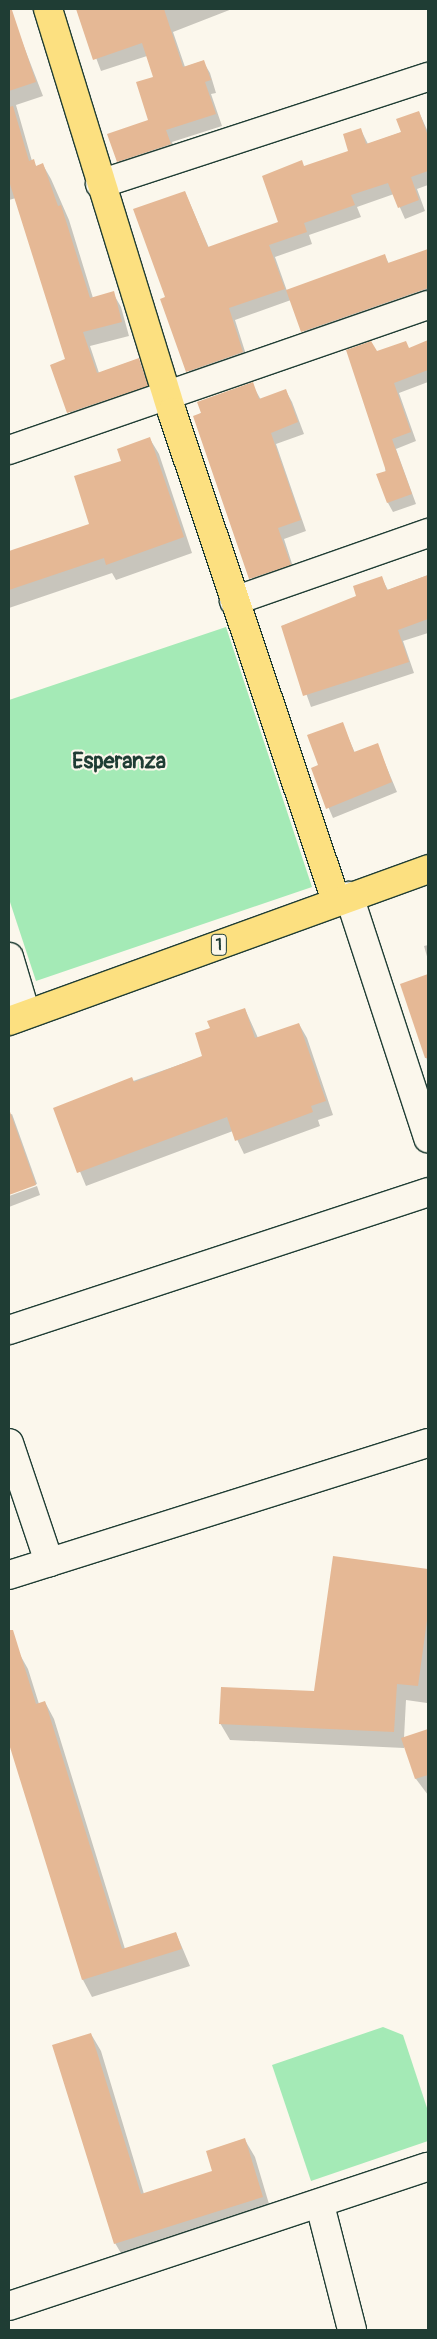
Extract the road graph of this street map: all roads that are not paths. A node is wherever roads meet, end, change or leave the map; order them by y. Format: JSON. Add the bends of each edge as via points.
{"nodes":[{"id":1,"x":48,"y":9,"type":"edge"},
{"id":2,"x":428,"y":77,"type":"edge"},
{"id":3,"x":100,"y":184,"type":"junction"},
{"id":4,"x":428,"y":305,"type":"edge"},
{"id":5,"x":167,"y":394,"type":"junction"},
{"id":6,"x":9,"y":450,"type":"edge"},
{"id":7,"x":428,"y":533,"type":"edge"},
{"id":8,"x":234,"y":601,"type":"junction"},
{"id":9,"x":428,"y":869,"type":"edge"},
{"id":10,"x":342,"y":899,"type":"junction"},
{"id":11,"x":9,"y":957,"type":"edge"},
{"id":12,"x":18,"y":1018,"type":"edge"},
{"id":13,"x":428,"y":1138,"type":"edge"},
{"id":14,"x":428,"y":1192,"type":"edge"},
{"id":15,"x":9,"y":1330,"type":"edge"},
{"id":16,"x":9,"y":1443,"type":"edge"},
{"id":17,"x":428,"y":1443,"type":"edge"},
{"id":18,"x":49,"y":1562,"type":"junction"},
{"id":19,"x":9,"y":1575,"type":"edge"},
{"id":20,"x":428,"y":2167,"type":"edge"},
{"id":21,"x":320,"y":2205,"type":"junction"},
{"id":22,"x":9,"y":2306,"type":"edge"},
{"id":23,"x":352,"y":2330,"type":"edge"}],
"edges":[{"from":1,"to":3,"type":"main road"},
{"from":2,"to":3,"type":"street"},
{"from":3,"to":5,"type":"main road"},
{"from":4,"to":5,"type":"street"},
{"from":5,"to":6,"type":"street"},
{"from":5,"to":8,"type":"main road"},
{"from":7,"to":8,"type":"street"},
{"from":8,"to":10,"type":"main road"},
{"from":9,"to":10,"type":"main road","number":"1"},
{"from":10,"to":12,"type":"main road","number":"1"},
{"from":10,"to":13,"type":"street"},
{"from":11,"to":12,"type":"street"},
{"from":14,"to":15,"type":"street"},
{"from":16,"to":18,"type":"street"},
{"from":17,"to":18,"type":"street"},
{"from":18,"to":19,"type":"street"},
{"from":20,"to":21,"type":"street"},
{"from":21,"to":22,"type":"street"},
{"from":21,"to":23,"type":"street"}]}
